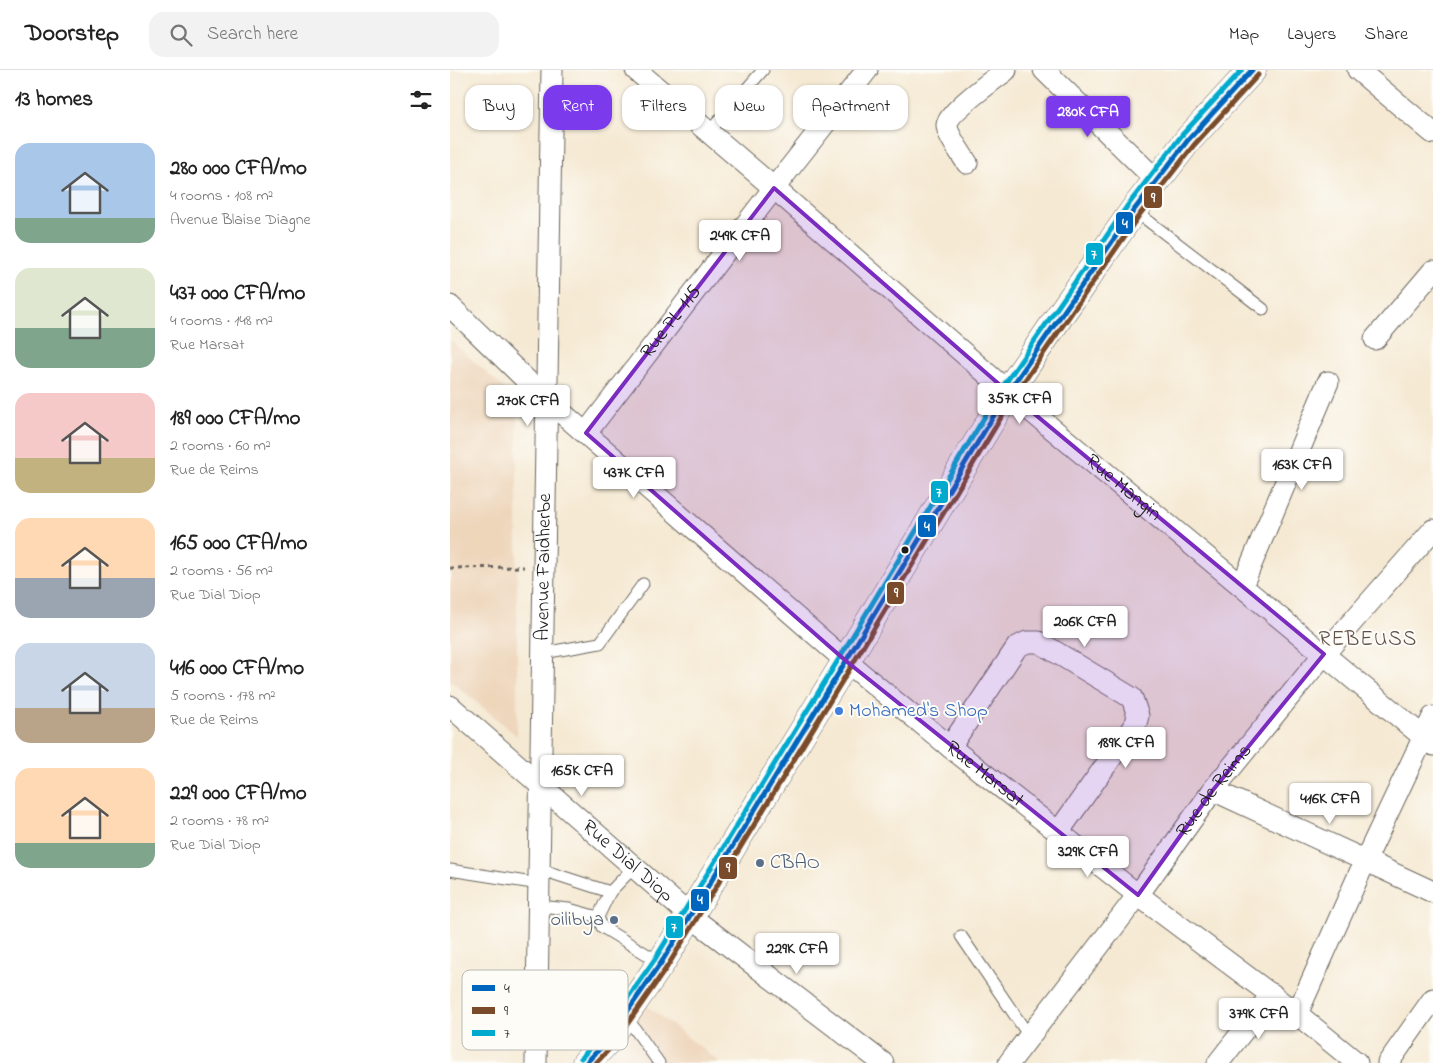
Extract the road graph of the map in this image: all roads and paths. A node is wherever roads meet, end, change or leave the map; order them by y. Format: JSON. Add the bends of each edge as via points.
{"nodes":[{"id":1,"x":552,"y":70,"type":"edge"},
{"id":2,"x":636,"y":70,"type":"edge"},
{"id":3,"x":763,"y":70,"type":"edge"},
{"id":4,"x":867,"y":70,"type":"edge"},
{"id":5,"x":1006,"y":70,"type":"edge"},
{"id":6,"x":1044,"y":70,"type":"edge"},
{"id":7,"x":1252,"y":70,"type":"edge"},
{"id":8,"x":1358,"y":70,"type":"edge"},
{"id":9,"x":708,"y":133,"type":"junction"},
{"id":10,"x":1433,"y":133,"type":"edge"},
{"id":11,"x":966,"y":162,"type":"dead end"},
{"id":12,"x":1157,"y":181,"type":"junction"},
{"id":13,"x":774,"y":188,"type":"junction"},
{"id":14,"x":1134,"y":210,"type":"junction"},
{"id":15,"x":1433,"y":271,"type":"edge"},
{"id":16,"x":1263,"y":309,"type":"dead end"},
{"id":17,"x":453,"y":314,"type":"edge"},
{"id":18,"x":1375,"y":340,"type":"dead end"},
{"id":19,"x":1328,"y":382,"type":"dead end"},
{"id":20,"x":1008,"y":392,"type":"junction"},
{"id":21,"x":546,"y":399,"type":"junction"},
{"id":22,"x":586,"y":433,"type":"junction"},
{"id":23,"x":1433,"y":530,"type":"edge"},
{"id":24,"x":544,"y":566,"type":"junction"},
{"id":25,"x":450,"y":568,"type":"edge"},
{"id":26,"x":643,"y":584,"type":"dead end"},
{"id":27,"x":1242,"y":586,"type":"junction"},
{"id":28,"x":542,"y":653,"type":"junction"},
{"id":29,"x":1324,"y":654,"type":"junction"},
{"id":30,"x":846,"y":661,"type":"junction"},
{"id":31,"x":450,"y":706,"type":"edge"},
{"id":32,"x":1433,"y":717,"type":"edge"},
{"id":33,"x":1428,"y":742,"type":"edge"},
{"id":34,"x":950,"y":747,"type":"junction"},
{"id":35,"x":540,"y":785,"type":"junction"},
{"id":36,"x":1213,"y":790,"type":"junction"},
{"id":37,"x":1058,"y":831,"type":"junction"},
{"id":38,"x":1365,"y":861,"type":"junction"},
{"id":39,"x":634,"y":867,"type":"junction"},
{"id":40,"x":450,"y":870,"type":"edge"},
{"id":41,"x":539,"y":877,"type":"junction"},
{"id":42,"x":610,"y":892,"type":"junction"},
{"id":43,"x":1433,"y":892,"type":"edge"},
{"id":44,"x":1138,"y":895,"type":"junction"},
{"id":45,"x":538,"y":906,"type":"junction"},
{"id":46,"x":690,"y":916,"type":"junction"},
{"id":47,"x":598,"y":917,"type":"junction"},
{"id":48,"x":961,"y":936,"type":"dead end"},
{"id":49,"x":661,"y":963,"type":"junction"},
{"id":50,"x":537,"y":970,"type":"edge"},
{"id":51,"x":1272,"y":994,"type":"junction"},
{"id":52,"x":1432,"y":1003,"type":"edge"},
{"id":53,"x":628,"y":1010,"type":"edge"},
{"id":54,"x":1297,"y":1014,"type":"junction"},
{"id":55,"x":628,"y":1018,"type":"edge"},
{"id":56,"x":1029,"y":1036,"type":"junction"},
{"id":57,"x":536,"y":1050,"type":"edge"},
{"id":58,"x":601,"y":1052,"type":"edge"},
{"id":59,"x":536,"y":1063,"type":"edge"},
{"id":60,"x":586,"y":1063,"type":"edge"},
{"id":61,"x":659,"y":1063,"type":"edge"},
{"id":62,"x":883,"y":1063,"type":"edge"},
{"id":63,"x":1009,"y":1063,"type":"edge"},
{"id":64,"x":1218,"y":1063,"type":"edge"},
{"id":65,"x":1357,"y":1063,"type":"edge"},
{"id":66,"x":1388,"y":1063,"type":"edge"}],
"edges":[{"from":1,"to":21,"type":"street","name":"Avenue Faidherbe"},
{"from":2,"to":9,"type":"street","name":"Rue Mangin"},
{"from":3,"to":9,"type":"lane"},
{"from":4,"to":13,"type":"street","name":"Rue PL-115"},
{"from":5,"to":11,"type":"street","via":[[955,111],[948,121],[950,135]]},
{"from":6,"to":12,"type":"street"},
{"from":7,"to":12,"type":"main road","via":[[1188,140]]},
{"from":8,"to":10,"type":"street"},
{"from":9,"to":13,"type":"street","name":"Rue Mangin"},
{"from":12,"to":14,"type":"main road"},
{"from":13,"to":20,"type":"street","name":"Rue Mangin"},
{"from":13,"to":22,"type":"street","name":"Rue PL-115"},
{"from":14,"to":16,"type":"lane"},
{"from":14,"to":20,"type":"main road"},
{"from":15,"to":18,"type":"street"},
{"from":17,"to":21,"type":"street","name":"Rue Marsat"},
{"from":19,"to":27,"type":"street"},
{"from":20,"to":27,"type":"street","name":"Rue Mangin"},
{"from":20,"to":30,"type":"main road"},
{"from":21,"to":22,"type":"street","name":"Rue Marsat"},
{"from":21,"to":24,"type":"street","name":"Avenue Faidherbe"},
{"from":22,"to":30,"type":"street","name":"Rue Marsat"},
{"from":23,"to":29,"type":"street","name":"Rue de Reims"},
{"from":24,"to":25,"type":"path"},
{"from":24,"to":28,"type":"street","name":"Avenue Faidherbe"},
{"from":26,"to":28,"type":"lane","via":[[600,643]]},
{"from":27,"to":29,"type":"street","name":"Rue Mangin"},
{"from":28,"to":35,"type":"street","name":"Avenue Faidherbe"},
{"from":29,"to":33,"type":"street","name":"Rue Mangin"},
{"from":29,"to":36,"type":"street","name":"Rue de Reims"},
{"from":30,"to":34,"type":"street","name":"Rue Marsat"},
{"from":30,"to":46,"type":"main road"},
{"from":31,"to":35,"type":"street","name":"Rue Dial Diop"},
{"from":32,"to":33,"type":"street"},
{"from":33,"to":38,"type":"street"},
{"from":34,"to":37,"type":"street","name":"Rue Marsat"},
{"from":34,"to":37,"type":"street","via":[[1017,646],[1028,642],[1039,642],[1132,698],[1138,716],[1136,723]]},
{"from":35,"to":39,"type":"street","name":"Rue Dial Diop"},
{"from":35,"to":41,"type":"street","name":"Avenue Faidherbe"},
{"from":36,"to":38,"type":"street"},
{"from":36,"to":44,"type":"street","name":"Rue de Reims"},
{"from":37,"to":44,"type":"street","name":"Rue Marsat"},
{"from":38,"to":43,"type":"street"},
{"from":38,"to":54,"type":"street"},
{"from":39,"to":42,"type":"lane"},
{"from":39,"to":46,"type":"street","name":"Rue Dial Diop"},
{"from":40,"to":41,"type":"lane"},
{"from":41,"to":42,"type":"lane"},
{"from":41,"to":45,"type":"street","name":"Avenue Faidherbe"},
{"from":42,"to":47,"type":"lane"},
{"from":44,"to":51,"type":"street","name":"Rue Marsat"},
{"from":44,"to":56,"type":"street","name":"Rue de Reims"},
{"from":45,"to":47,"type":"lane","via":[[569,909]]},
{"from":45,"to":50,"type":"street","name":"Avenue Faidherbe"},
{"from":46,"to":49,"type":"main road"},
{"from":46,"to":62,"type":"street","name":"Rue Dial Diop"},
{"from":47,"to":49,"type":"lane","via":[[602,927]]},
{"from":48,"to":56,"type":"lane"},
{"from":49,"to":53,"type":"main road"},
{"from":51,"to":54,"type":"street","name":"Rue Marsat"},
{"from":51,"to":64,"type":"street"},
{"from":52,"to":66,"type":"street"},
{"from":54,"to":65,"type":"street","name":"Rue Marsat"},
{"from":55,"to":61,"type":"lane"},
{"from":56,"to":63,"type":"street","name":"Rue de Reims"},
{"from":57,"to":59,"type":"street","name":"Avenue Faidherbe"},
{"from":58,"to":60,"type":"main road"}]}
